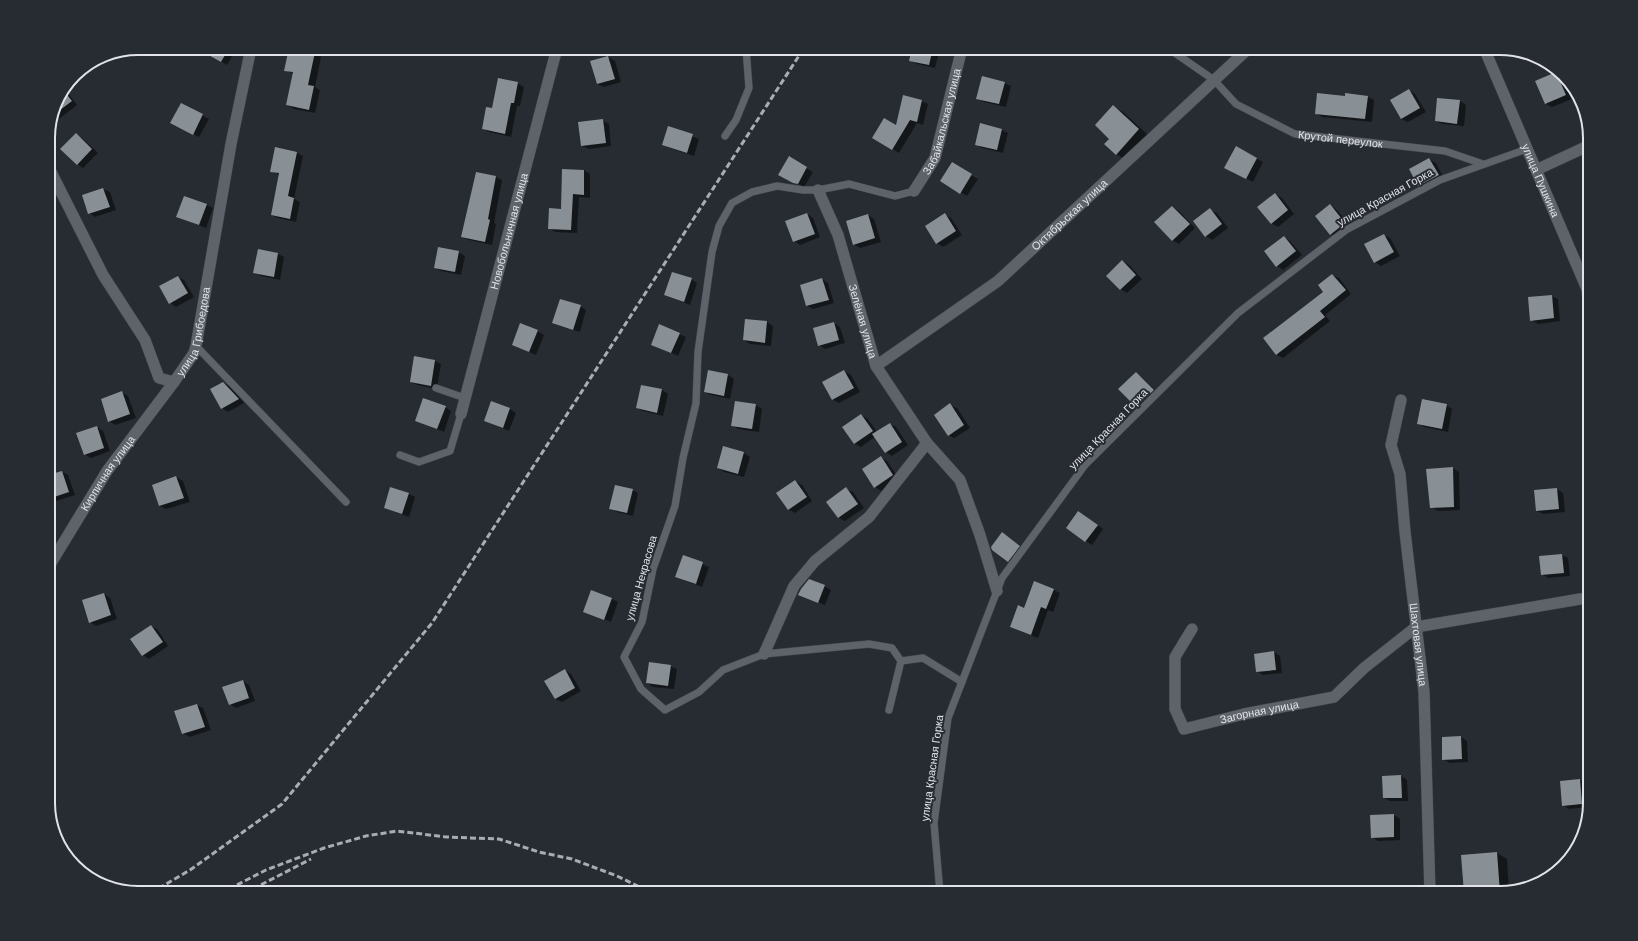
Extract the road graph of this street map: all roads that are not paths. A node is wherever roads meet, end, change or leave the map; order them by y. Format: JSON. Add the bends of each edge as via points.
{"nodes":[{"id":1,"x":250,"y":55,"type":"edge"},
{"id":2,"x":555,"y":55,"type":"edge"},
{"id":3,"x":747,"y":55,"type":"edge"},
{"id":4,"x":960,"y":55,"type":"edge"},
{"id":5,"x":1176,"y":55,"type":"edge"},
{"id":6,"x":1241,"y":55,"type":"edge"},
{"id":7,"x":1487,"y":55,"type":"edge"},
{"id":8,"x":1214,"y":80,"type":"junction"},
{"id":9,"x":725,"y":136,"type":"dead end"},
{"id":10,"x":1583,"y":148,"type":"edge"},
{"id":11,"x":1527,"y":149,"type":"junction"},
{"id":12,"x":1483,"y":164,"type":"junction"},
{"id":13,"x":1536,"y":170,"type":"junction"},
{"id":14,"x":55,"y":180,"type":"edge"},
{"id":15,"x":818,"y":190,"type":"junction"},
{"id":16,"x":914,"y":191,"type":"joint"},
{"id":17,"x":1583,"y":278,"type":"edge"},
{"id":18,"x":196,"y":346,"type":"junction"},
{"id":19,"x":876,"y":366,"type":"junction"},
{"id":20,"x":174,"y":382,"type":"junction"},
{"id":21,"x":436,"y":388,"type":"dead end"},
{"id":22,"x":465,"y":398,"type":"junction"},
{"id":23,"x":1401,"y":400,"type":"dead end"},
{"id":24,"x":461,"y":414,"type":"joint"},
{"id":25,"x":927,"y":443,"type":"junction"},
{"id":26,"x":400,"y":455,"type":"dead end"},
{"id":27,"x":346,"y":502,"type":"dead end"},
{"id":28,"x":55,"y":556,"type":"edge"},
{"id":29,"x":997,"y":591,"type":"junction"},
{"id":30,"x":1583,"y":599,"type":"edge"},
{"id":31,"x":1416,"y":627,"type":"junction"},
{"id":32,"x":1192,"y":629,"type":"dead end"},
{"id":33,"x":764,"y":654,"type":"junction"},
{"id":34,"x":901,"y":661,"type":"junction"},
{"id":35,"x":962,"y":682,"type":"junction"},
{"id":36,"x":889,"y":710,"type":"dead end"},
{"id":37,"x":939,"y":886,"type":"edge"},
{"id":38,"x":1430,"y":886,"type":"edge"}],
"edges":[{"from":1,"to":18,"type":"street","name":"улица Грибоедова","via":[[231,144]]},
{"from":2,"to":22,"type":"street","name":"Новобольничная улица"},
{"from":3,"to":9,"type":"lane","via":[[749,88],[736,120]]},
{"from":4,"to":16,"type":"street","name":"Забайкальская улица","via":[[935,158]]},
{"from":5,"to":8,"type":"lane","name":"Крутой переулок"},
{"from":6,"to":8,"type":"street","name":"Октябрьская улица"},
{"from":7,"to":11,"type":"street","name":"улица Пушкина"},
{"from":8,"to":12,"type":"lane","name":"Крутой переулок","via":[[1236,104],[1295,134],[1445,151]]},
{"from":8,"to":19,"type":"street","name":"Октябрьская улица","via":[[998,281]]},
{"from":10,"to":13,"type":"street"},
{"from":11,"to":12,"type":"lane","name":"улица Красная Горка"},
{"from":11,"to":13,"type":"street","name":"улица Пушкина"},
{"from":12,"to":29,"type":"lane","name":"улица Красная Горка","via":[[1440,180],[1346,230],[1238,313],[1085,465],[1002,578]]},
{"from":13,"to":17,"type":"street","name":"улица Пушкина"},
{"from":14,"to":20,"type":"street","name":"улица Грибоедова","via":[[103,275],[145,340],[158,378]]},
{"from":15,"to":16,"type":"lane","via":[[849,184],[895,196]]},
{"from":15,"to":19,"type":"street","name":"Зелёная улица","via":[[838,235]]},
{"from":15,"to":33,"type":"lane","name":"улица Некрасова","via":[[777,186],[752,192],[732,203],[719,226],[712,252],[698,352],[696,403],[675,506],[652,568],[642,622],[624,656],[641,689],[665,710],[699,692],[723,670]]},
{"from":18,"to":20,"type":"street","name":"улица Грибоедова"},
{"from":18,"to":27,"type":"lane"},
{"from":19,"to":25,"type":"street","name":"Зелёная улица"},
{"from":20,"to":28,"type":"street","name":"Кирпичная улица","via":[[107,471]]},
{"from":21,"to":22,"type":"lane"},
{"from":22,"to":24,"type":"street","name":"Новобольничная улица"},
{"from":23,"to":31,"type":"street","name":"Шахтовая улица","via":[[1391,446],[1400,474]]},
{"from":24,"to":26,"type":"lane","via":[[450,451],[419,462]]},
{"from":25,"to":29,"type":"street","name":"Зелёная улица","via":[[960,480]]},
{"from":25,"to":33,"type":"street","via":[[869,517],[814,561],[794,586]]},
{"from":29,"to":35,"type":"lane","name":"улица Красная Горка"},
{"from":30,"to":31,"type":"street"},
{"from":31,"to":32,"type":"street","name":"Загорная улица","via":[[1364,668],[1334,697],[1244,714],[1184,729],[1175,708],[1175,657]]},
{"from":31,"to":38,"type":"street","name":"Шахтовая улица","via":[[1424,692]]},
{"from":33,"to":34,"type":"lane","name":"улица Некрасова","via":[[868,644],[892,648]]},
{"from":34,"to":35,"type":"lane","via":[[922,658]]},
{"from":34,"to":36,"type":"lane"},
{"from":35,"to":37,"type":"lane","name":"улица Красная Горка","via":[[948,718],[934,823]]}]}
